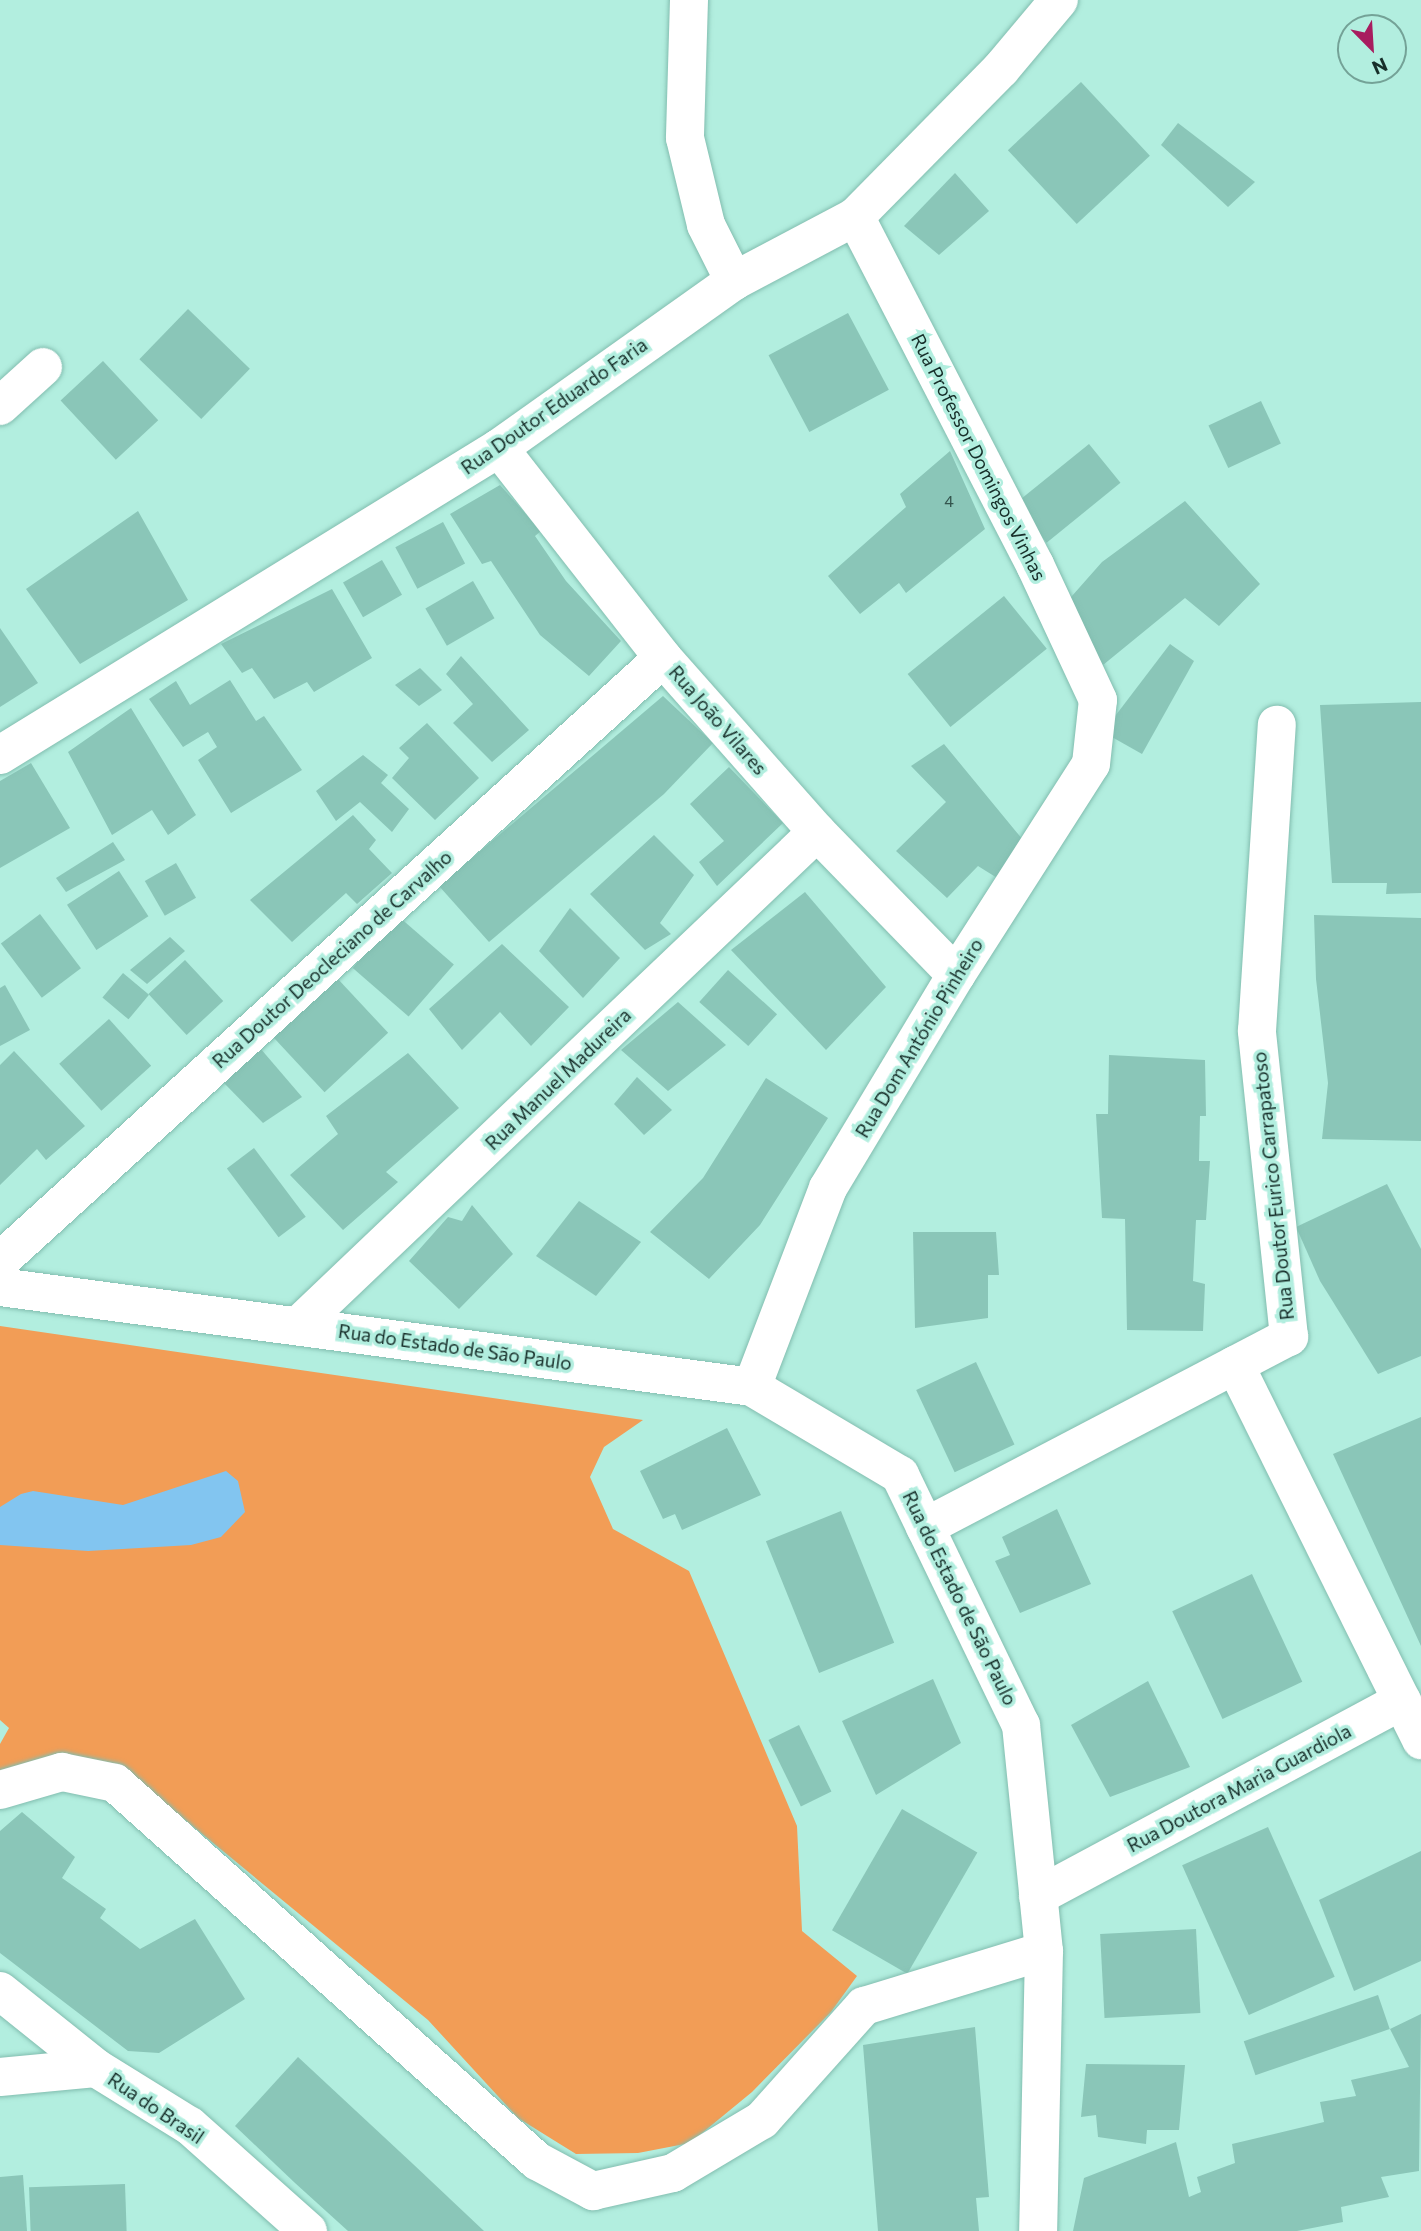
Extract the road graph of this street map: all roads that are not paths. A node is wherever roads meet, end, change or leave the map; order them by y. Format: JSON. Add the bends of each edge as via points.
{"nodes":[{"id":1,"x":689,"y":0,"type":"edge"},
{"id":2,"x":1059,"y":0,"type":"edge"},
{"id":3,"x":855,"y":217,"type":"junction"},
{"id":4,"x":734,"y":281,"type":"junction"},
{"id":5,"x":43,"y":367,"type":"dead end"},
{"id":6,"x":0,"y":406,"type":"edge"},
{"id":7,"x":499,"y":447,"type":"junction"},
{"id":8,"x":663,"y":658,"type":"junction"},
{"id":9,"x":1098,"y":700,"type":"joint"},
{"id":10,"x":1278,"y":725,"type":"dead end"},
{"id":11,"x":0,"y":755,"type":"edge"},
{"id":12,"x":817,"y":832,"type":"junction"},
{"id":13,"x":956,"y":975,"type":"junction"},
{"id":14,"x":0,"y":1261,"type":"edge"},
{"id":15,"x":0,"y":1287,"type":"edge"},
{"id":16,"x":299,"y":1325,"type":"junction"},
{"id":17,"x":1235,"y":1365,"type":"junction"},
{"id":18,"x":752,"y":1387,"type":"junction"},
{"id":19,"x":925,"y":1527,"type":"junction"},
{"id":20,"x":1402,"y":1701,"type":"junction"},
{"id":21,"x":1421,"y":1740,"type":"edge"},
{"id":22,"x":0,"y":1790,"type":"edge"},
{"id":23,"x":1038,"y":1896,"type":"junction"},
{"id":24,"x":1044,"y":1951,"type":"junction"},
{"id":25,"x":0,"y":1991,"type":"edge"},
{"id":26,"x":96,"y":2068,"type":"junction"},
{"id":27,"x":0,"y":2077,"type":"edge"},
{"id":28,"x":308,"y":2231,"type":"edge"},
{"id":29,"x":1038,"y":2231,"type":"edge"}],
"edges":[{"from":1,"to":4,"type":"street","via":[[685,138],[706,225]]},
{"from":2,"to":3,"type":"street","name":"Rua Doutor Eduardo Faria","via":[[1001,69]]},
{"from":3,"to":4,"type":"street","name":"Rua Doutor Eduardo Faria"},
{"from":3,"to":9,"type":"street","name":"Rua Professor Domingos Vinhas","via":[[1035,565]]},
{"from":4,"to":7,"type":"street","name":"Rua Doutor Eduardo Faria"},
{"from":5,"to":6,"type":"street"},
{"from":7,"to":8,"type":"street","name":"Rua João Vilares"},
{"from":7,"to":11,"type":"street","name":"Rua Doutor Eduardo Faria"},
{"from":8,"to":12,"type":"street","name":"Rua João Vilares"},
{"from":8,"to":14,"type":"street","name":"Rua Doutor Deocleciano de Carvalho"},
{"from":9,"to":13,"type":"street","name":"Rua Dom António Pinheiro","via":[[1091,764]]},
{"from":10,"to":17,"type":"street","name":"Rua Doutor Eurico Carrapatoso","via":[[1257,1031],[1289,1337]]},
{"from":12,"to":13,"type":"street","name":"Rua João Vilares"},
{"from":12,"to":16,"type":"street","name":"Rua Manuel Madureira"},
{"from":13,"to":18,"type":"street","name":"Rua Dom António Pinheiro","via":[[828,1188]]},
{"from":15,"to":16,"type":"street","name":"Rua do Estado de São Paulo"},
{"from":16,"to":18,"type":"street","name":"Rua do Estado de São Paulo"},
{"from":17,"to":19,"type":"street"},
{"from":17,"to":20,"type":"street"},
{"from":18,"to":19,"type":"street","name":"Rua do Estado de São Paulo","via":[[900,1475]]},
{"from":19,"to":23,"type":"street","name":"Rua do Estado de São Paulo","via":[[1021,1725]]},
{"from":20,"to":21,"type":"street"},
{"from":20,"to":23,"type":"street","name":"Rua Doutora Maria Guardiola"},
{"from":22,"to":24,"type":"street","via":[[62,1772],[115,1783],[537,2161],[593,2191],[673,2173],[762,2120],[864,2006]]},
{"from":23,"to":24,"type":"street","name":"Rua do Estado de São Paulo"},
{"from":24,"to":29,"type":"street","name":"Rua do Estado de São Paulo"},
{"from":25,"to":26,"type":"street","name":"Rua do Brasil"},
{"from":26,"to":27,"type":"street"},
{"from":26,"to":28,"type":"street","name":"Rua do Brasil","via":[[190,2126]]}]}
